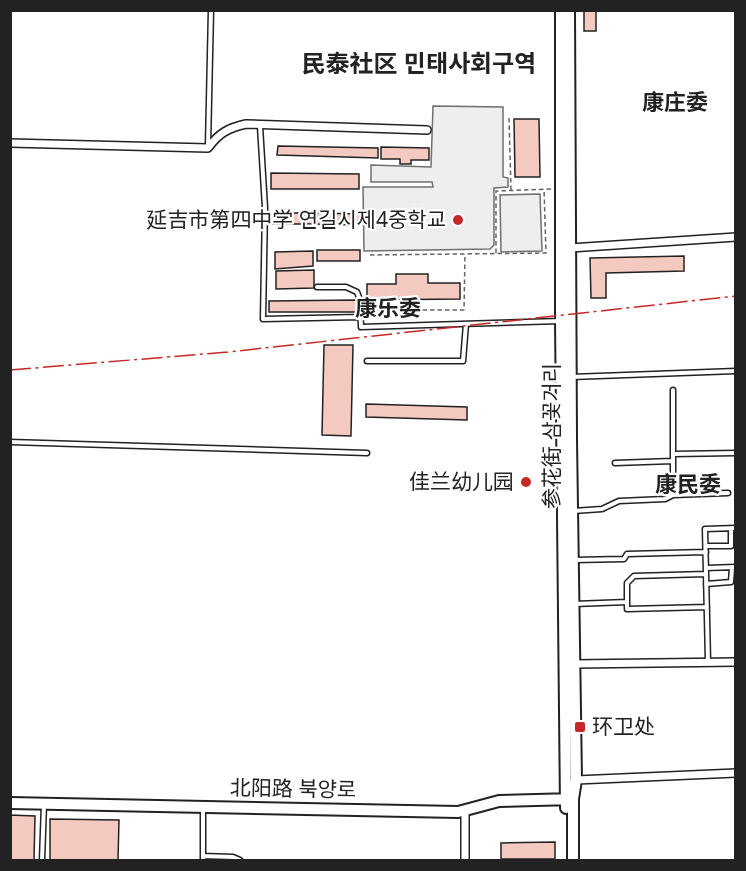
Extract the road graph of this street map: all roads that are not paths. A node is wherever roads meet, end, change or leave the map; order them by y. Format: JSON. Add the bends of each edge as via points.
{"nodes":[{"id":1,"x":211,"y":10,"type":"edge"},
{"id":2,"x":561,"y":10,"type":"edge"},
{"id":3,"x":569,"y":10,"type":"edge"},
{"id":4,"x":260,"y":126,"type":"junction"},
{"id":5,"x":426,"y":130,"type":"dead end"},
{"id":6,"x":10,"y":142,"type":"edge"},
{"id":7,"x":208,"y":148,"type":"junction"},
{"id":8,"x":735,"y":237,"type":"edge"},
{"id":9,"x":570,"y":248,"type":"junction"},
{"id":10,"x":317,"y":287,"type":"dead end"},
{"id":11,"x":360,"y":317,"type":"junction"},
{"id":12,"x":561,"y":321,"type":"junction"},
{"id":13,"x":466,"y":324,"type":"junction"},
{"id":14,"x":367,"y":361,"type":"dead end"},
{"id":15,"x":735,"y":370,"type":"edge"},
{"id":16,"x":570,"y":377,"type":"junction"},
{"id":17,"x":673,"y":390,"type":"dead end"},
{"id":18,"x":10,"y":442,"type":"edge"},
{"id":19,"x":367,"y":453,"type":"dead end"},
{"id":20,"x":735,"y":453,"type":"edge"},
{"id":21,"x":673,"y":454,"type":"junction"},
{"id":22,"x":673,"y":461,"type":"junction"},
{"id":23,"x":615,"y":462,"type":"dead end"},
{"id":24,"x":728,"y":493,"type":"dead end"},
{"id":25,"x":673,"y":495,"type":"junction"},
{"id":26,"x":572,"y":511,"type":"junction"},
{"id":27,"x":733,"y":529,"type":"edge"},
{"id":28,"x":706,"y":546,"type":"junction"},
{"id":29,"x":706,"y":552,"type":"junction"},
{"id":30,"x":572,"y":560,"type":"junction"},
{"id":31,"x":734,"y":567,"type":"edge"},
{"id":32,"x":706,"y":568,"type":"junction"},
{"id":33,"x":706,"y":574,"type":"junction"},
{"id":34,"x":706,"y":584,"type":"junction"},
{"id":35,"x":627,"y":602,"type":"junction"},
{"id":36,"x":573,"y":604,"type":"junction"},
{"id":37,"x":707,"y":607,"type":"junction"},
{"id":38,"x":735,"y":662,"type":"edge"},
{"id":39,"x":708,"y":663,"type":"junction"},
{"id":40,"x":573,"y":664,"type":"junction"},
{"id":41,"x":735,"y":773,"type":"edge"},
{"id":42,"x":576,"y":780,"type":"junction"},
{"id":43,"x":570,"y":799,"type":"junction"},
{"id":44,"x":10,"y":803,"type":"edge"},
{"id":45,"x":44,"y":804,"type":"junction"},
{"id":46,"x":203,"y":807,"type":"junction"},
{"id":47,"x":465,"y":811,"type":"junction"},
{"id":48,"x":203,"y":858,"type":"edge"},
{"id":49,"x":465,"y":860,"type":"edge"},
{"id":50,"x":42,"y":861,"type":"edge"},
{"id":51,"x":240,"y":861,"type":"edge"},
{"id":52,"x":456,"y":861,"type":"edge"},
{"id":53,"x":567,"y":861,"type":"edge"},
{"id":54,"x":573,"y":861,"type":"edge"}],
"edges":[{"from":1,"to":7,"type":"lane"},
{"from":2,"to":12,"type":"main road","name":"参花街 삼꽃거리"},
{"from":3,"to":9,"type":"main road","name":"参花街 삼꽃거리"},
{"from":4,"to":5,"type":"street"},
{"from":4,"to":7,"type":"street","via":[[230,128]]},
{"from":4,"to":11,"type":"lane","via":[[265,208],[263,319]]},
{"from":6,"to":7,"type":"street"},
{"from":8,"to":9,"type":"street"},
{"from":9,"to":16,"type":"main road","name":"参花街 삼꽃거리"},
{"from":10,"to":11,"type":"lane","via":[[353,289],[360,300]]},
{"from":11,"to":13,"type":"lane","via":[[361,327]]},
{"from":12,"to":13,"type":"lane"},
{"from":12,"to":43,"type":"main road","name":"参花街 삼꽃거리"},
{"from":13,"to":14,"type":"lane","via":[[463,361]]},
{"from":15,"to":16,"type":"lane"},
{"from":16,"to":26,"type":"main road","name":"参花街 삼꽃거리"},
{"from":17,"to":21,"type":"lane"},
{"from":18,"to":19,"type":"lane"},
{"from":20,"to":21,"type":"lane"},
{"from":21,"to":22,"type":"lane"},
{"from":22,"to":23,"type":"lane"},
{"from":22,"to":25,"type":"lane"},
{"from":24,"to":25,"type":"lane"},
{"from":25,"to":26,"type":"lane"},
{"from":26,"to":30,"type":"main road","name":"参花街 삼꽃거리"},
{"from":27,"to":28,"type":"lane","via":[[731,546]]},
{"from":27,"to":28,"type":"lane","via":[[705,529]]},
{"from":28,"to":29,"type":"lane"},
{"from":29,"to":30,"type":"lane"},
{"from":29,"to":32,"type":"lane"},
{"from":30,"to":36,"type":"main road","name":"参花街 삼꽃거리"},
{"from":31,"to":32,"type":"lane"},
{"from":31,"to":34,"type":"lane","via":[[731,582]]},
{"from":32,"to":33,"type":"lane"},
{"from":33,"to":34,"type":"lane"},
{"from":33,"to":35,"type":"lane","via":[[634,576],[627,582]]},
{"from":34,"to":37,"type":"lane"},
{"from":35,"to":36,"type":"lane"},
{"from":35,"to":37,"type":"lane","via":[[627,609]]},
{"from":36,"to":40,"type":"main road","name":"参花街 삼꽃거리"},
{"from":37,"to":39,"type":"lane"},
{"from":38,"to":39,"type":"street"},
{"from":39,"to":40,"type":"street"},
{"from":40,"to":42,"type":"main road","name":"参花街 삼꽃거리"},
{"from":41,"to":42,"type":"street"},
{"from":42,"to":43,"type":"main road","name":"参花街 삼꽃거리"},
{"from":43,"to":47,"type":"main road","name":"北阳路 북양로","via":[[499,801]]},
{"from":43,"to":53,"type":"main road","name":"参花街 삼꽃거리"},
{"from":43,"to":54,"type":"main road","name":"参花街 삼꽃거리"},
{"from":44,"to":45,"type":"main road","name":"北阳路 북양로"},
{"from":45,"to":46,"type":"main road","name":"北阳路 북양로"},
{"from":45,"to":50,"type":"lane"},
{"from":46,"to":47,"type":"main road","name":"北阳路 북양로"},
{"from":46,"to":48,"type":"lane"},
{"from":47,"to":49,"type":"street"},
{"from":48,"to":51,"type":"lane","via":[[233,857]]},
{"from":49,"to":52,"type":"lane"}]}
